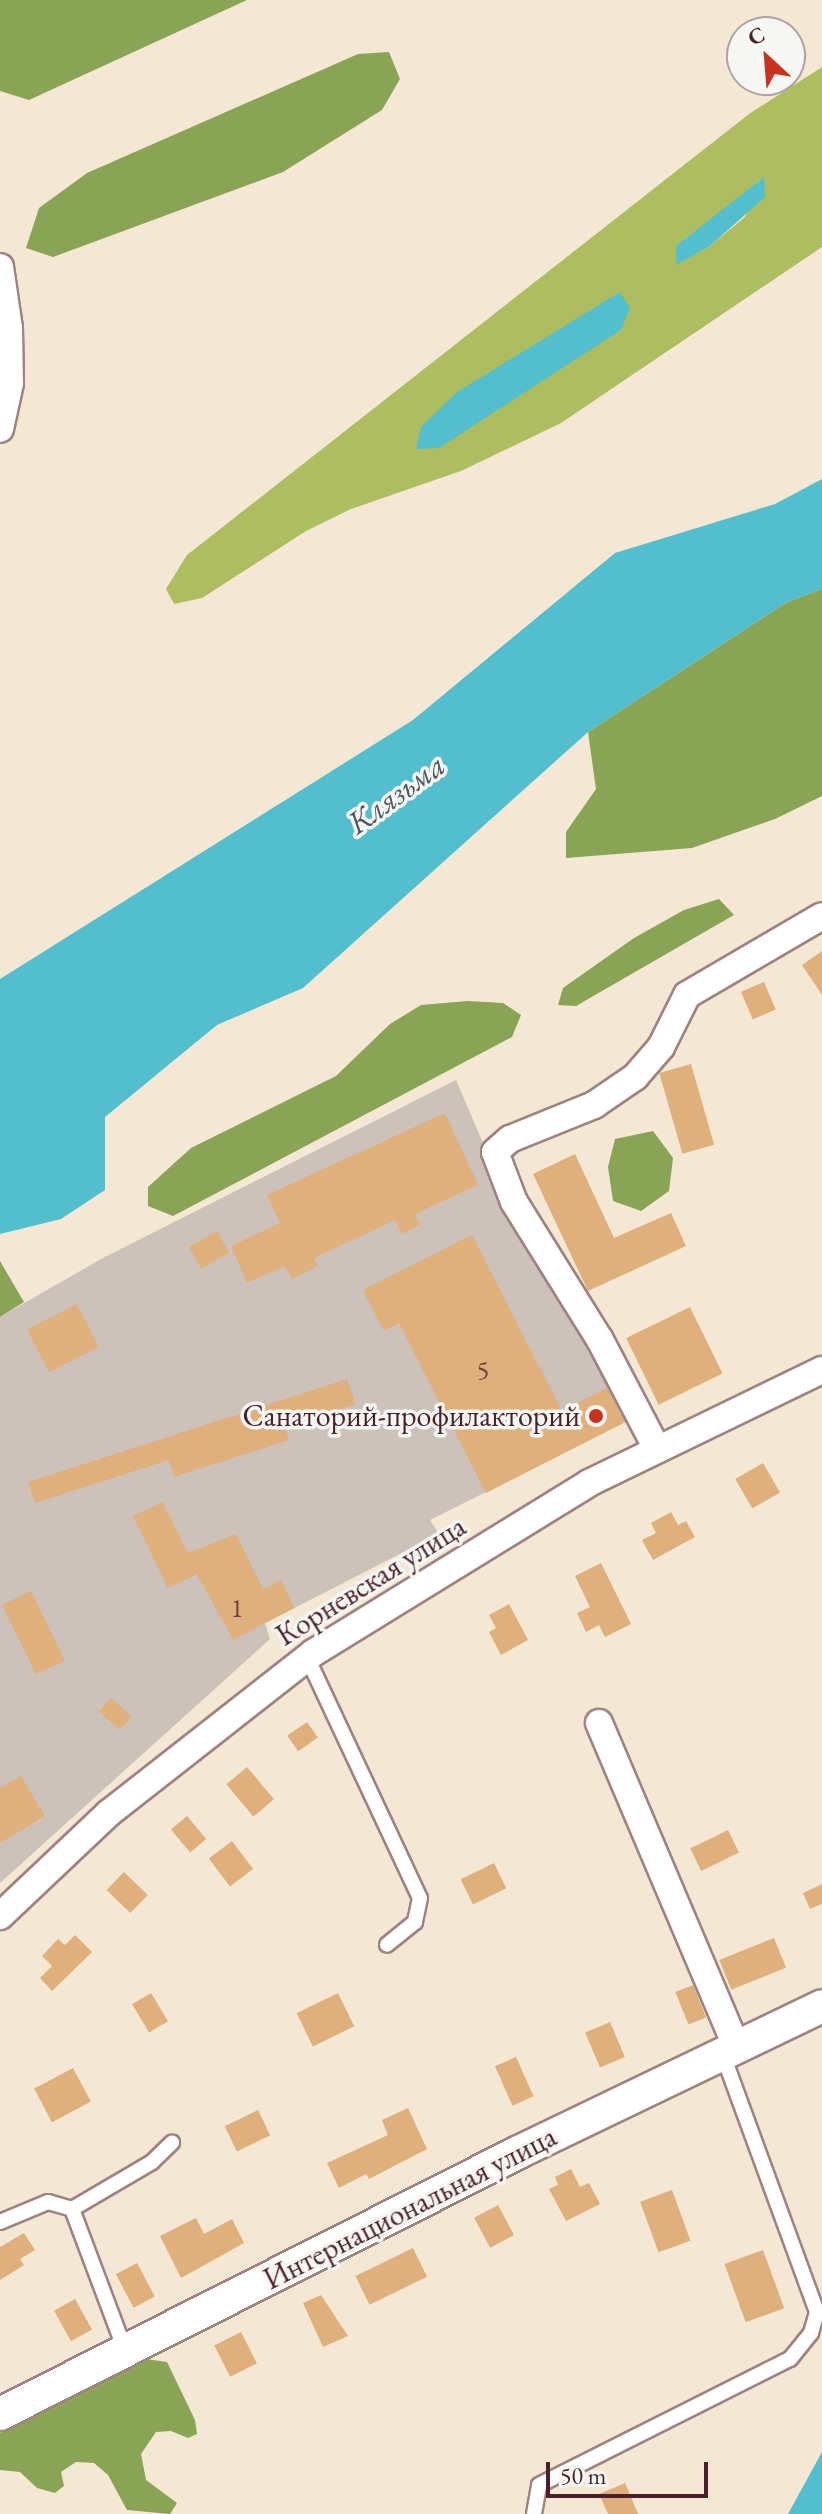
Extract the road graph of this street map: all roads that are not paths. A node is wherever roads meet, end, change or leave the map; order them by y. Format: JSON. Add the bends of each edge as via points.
{"nodes":[{"id":1,"x":0,"y":267,"type":"edge"},
{"id":2,"x":5,"y":338,"type":"edge"},
{"id":3,"x":0,"y":429,"type":"edge"},
{"id":4,"x":822,"y":916,"type":"edge"},
{"id":5,"x":822,"y":1370,"type":"edge"},
{"id":6,"x":656,"y":1447,"type":"junction"},
{"id":7,"x":307,"y":1657,"type":"junction"},
{"id":8,"x":599,"y":1723,"type":"dead end"},
{"id":9,"x":0,"y":1916,"type":"edge"},
{"id":10,"x":387,"y":1945,"type":"dead end"},
{"id":11,"x":822,"y":2006,"type":"edge"},
{"id":12,"x":730,"y":2051,"type":"junction"},
{"id":13,"x":172,"y":2143,"type":"dead end"},
{"id":14,"x":72,"y":2209,"type":"junction"},
{"id":15,"x":0,"y":2222,"type":"edge"},
{"id":16,"x":125,"y":2351,"type":"junction"},
{"id":17,"x":0,"y":2414,"type":"edge"},
{"id":18,"x":534,"y":2514,"type":"edge"}],
"edges":[{"from":1,"to":2,"type":"street"},
{"from":2,"to":3,"type":"street","via":[[10,383]]},
{"from":4,"to":6,"type":"street","via":[[687,995],[661,1047],[635,1077],[594,1105],[510,1139],[495,1152],[514,1202],[600,1340]]},
{"from":5,"to":6,"type":"street","name":"Корневская улица"},
{"from":6,"to":7,"type":"street","name":"Корневская улица"},
{"from":7,"to":9,"type":"street","name":"Корневская улица","via":[[109,1813]]},
{"from":7,"to":10,"type":"lane","via":[[420,1898],[415,1922]]},
{"from":8,"to":12,"type":"street"},
{"from":11,"to":12,"type":"street","name":"Интернациональная улица"},
{"from":12,"to":16,"type":"street","name":"Интернациональная улица"},
{"from":12,"to":18,"type":"lane","via":[[817,2312],[811,2333],[790,2359],[539,2485]]},
{"from":13,"to":14,"type":"lane","via":[[152,2162]]},
{"from":14,"to":15,"type":"lane","via":[[48,2202]]},
{"from":14,"to":16,"type":"lane"},
{"from":16,"to":17,"type":"street","name":"Интернациональная улица"}]}
